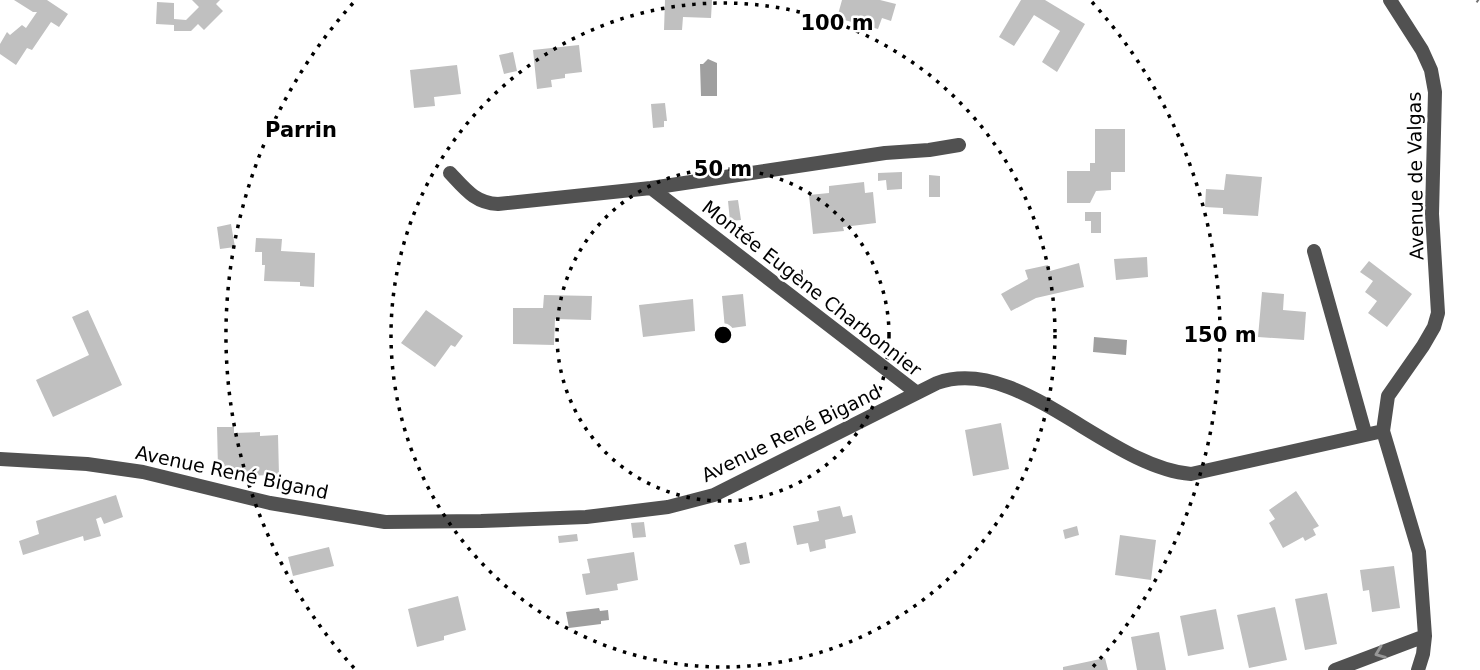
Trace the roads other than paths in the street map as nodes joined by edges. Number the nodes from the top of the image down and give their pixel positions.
1 (1390, 0) edge
2 (959, 145) dead end
3 (450, 173) dead end
4 (651, 188) junction
5 (1314, 251) dead end
6 (917, 393) junction
7 (1382, 430) junction
8 (1365, 433) junction
9 (0, 459) edge
10 (1425, 636) junction
11 (1335, 670) edge
12 (1418, 670) edge

1 - 7 street, Avenue de Valgas
2 - 4 street, Montée Eugène Charbonnier
3 - 4 street, Montée Eugène Charbonnier
4 - 6 street, Montée Eugène Charbonnier
5 - 8 street
6 - 8 street, Avenue René Bigand
6 - 9 street, Avenue René Bigand
7 - 8 street, Avenue René Bigand
7 - 10 street
10 -> 11 street
10 - 12 street

